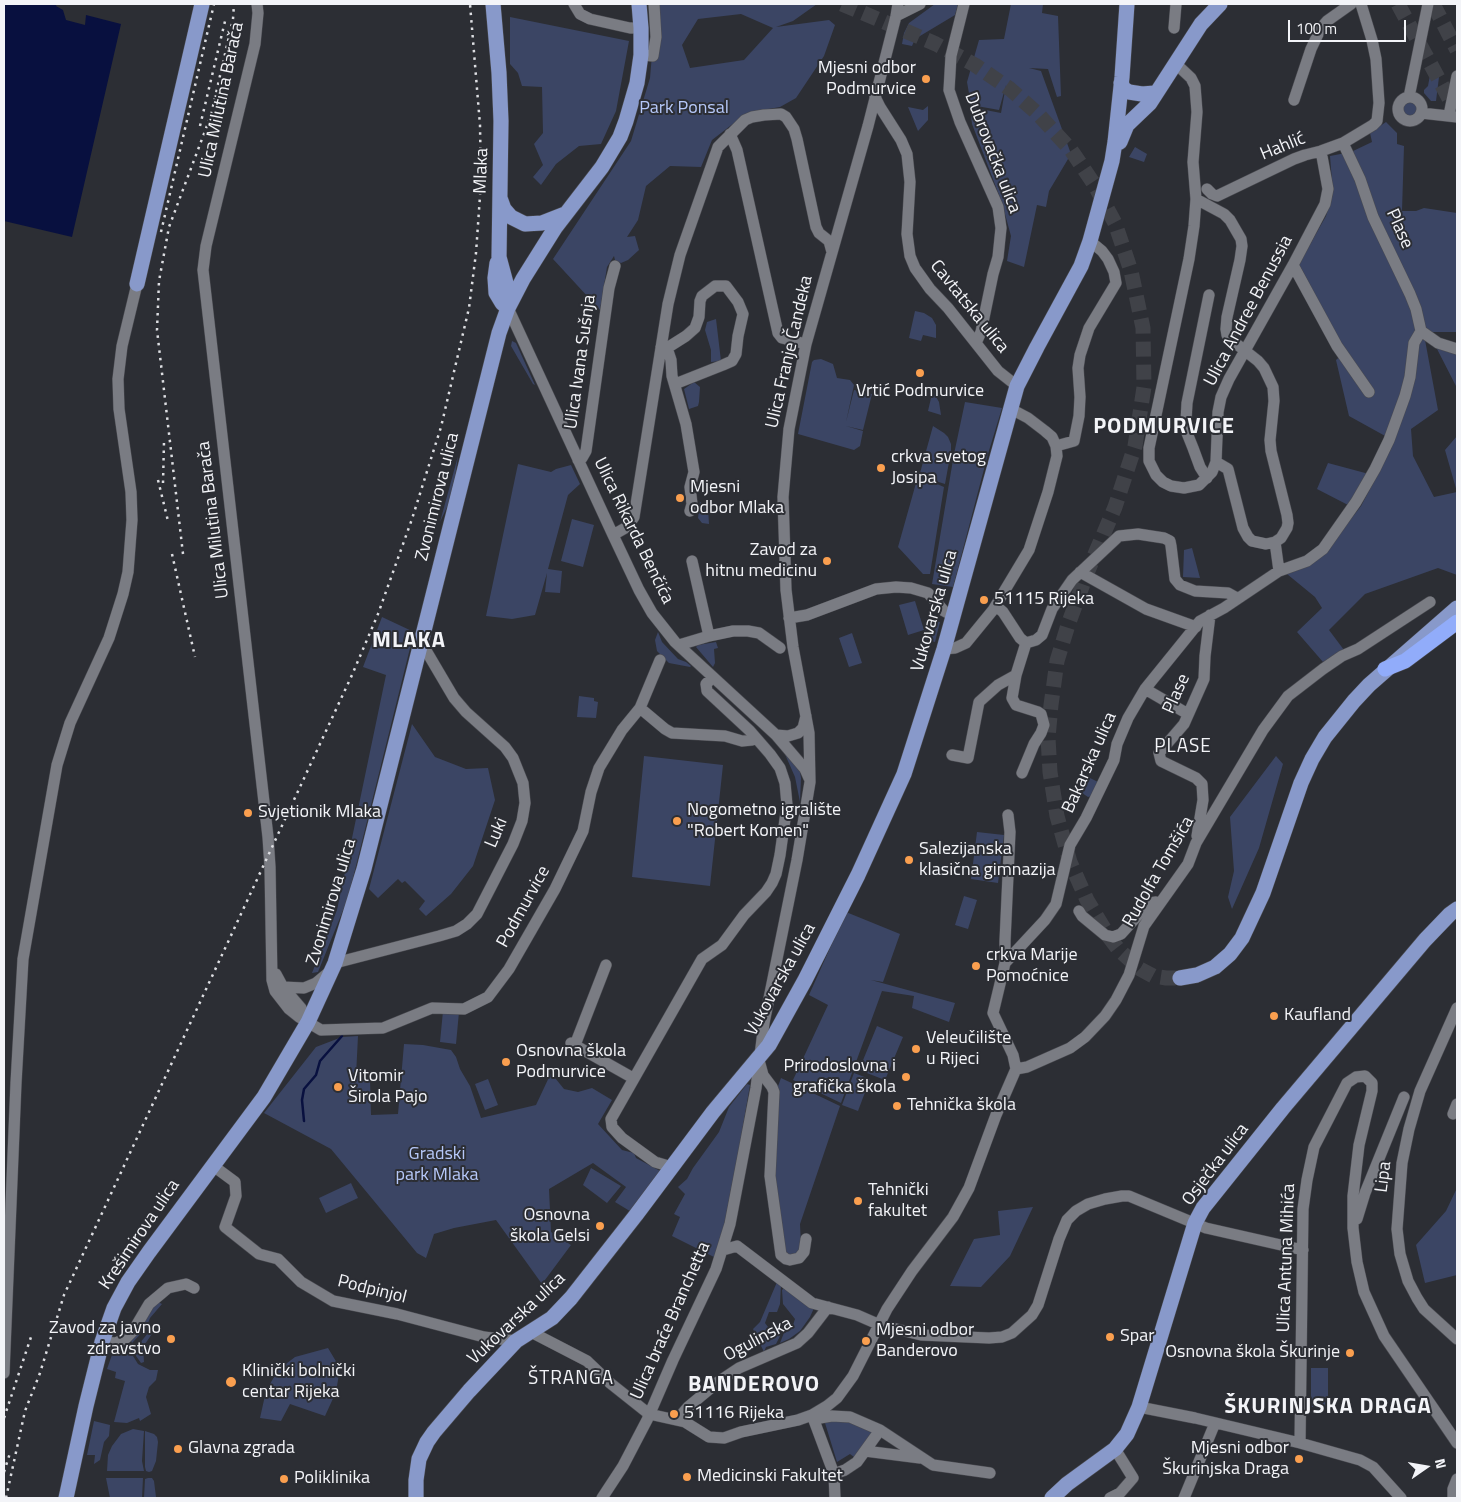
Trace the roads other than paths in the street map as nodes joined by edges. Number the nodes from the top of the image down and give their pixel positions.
1 (202, 4) edge
2 (257, 4) edge
3 (493, 4) edge
4 (574, 4) edge
5 (638, 4) edge
6 (654, 4) edge
7 (898, 4) edge
8 (920, 4) edge
9 (964, 4) edge
10 (1127, 4) edge
11 (1176, 4) edge
12 (1220, 4) edge
13 (1351, 4) edge
14 (1360, 4) edge
15 (1428, 4) edge
16 (896, 16) junction
17 (641, 28) junction
18 (1174, 28) dead end
19 (640, 55) junction
20 (1175, 63) junction
21 (1457, 76) edge
22 (1121, 83) junction
23 (1155, 93) junction
24 (875, 97) junction
25 (1409, 97) junction
26 (1294, 100) dead end
27 (1119, 102) junction
28 (1142, 111) junction
29 (1421, 112) junction
30 (1453, 116) edge
31 (892, 125) junction
32 (868, 126) junction
33 (730, 134) junction
34 (1343, 142) junction
35 (1321, 151) junction
36 (1112, 161) junction
37 (1207, 189) dead end
38 (500, 198) junction
39 (1196, 199) junction
40 (566, 213) junction
41 (841, 223) junction
42 (816, 228) junction
43 (1090, 241) junction
44 (832, 252) junction
45 (1293, 265) junction
46 (615, 266) dead end
47 (136, 284) joint
48 (1209, 295) dead end
49 (508, 308) junction
50 (1421, 331) junction
51 (976, 343) junction
52 (806, 344) junction
53 (664, 347) junction
54 (1457, 348) edge
55 (1245, 351) junction
56 (674, 384) junction
57 (1017, 386) junction
58 (1369, 392) dead end
59 (1011, 409) junction
60 (1056, 446) junction
61 (578, 460) junction
62 (1216, 462) junction
63 (1203, 481) junction
64 (690, 512) dead end
65 (613, 535) junction
66 (1275, 542) junction
67 (692, 561) dead end
68 (1279, 571) junction
69 (1080, 572) junction
70 (1237, 598) junction
71 (1457, 600) edge
72 (1430, 602) dead end
73 (996, 606) junction
74 (1457, 608) edge
75 (1210, 615) junction
76 (953, 616) junction
77 (789, 618) junction
78 (1450, 620) edge
79 (1196, 626) junction
80 (710, 636) junction
81 (421, 642) junction
82 (1026, 643) junction
83 (679, 646) junction
84 (780, 648) dead end
85 (944, 649) junction
86 (660, 660) dead end
87 (1385, 670) joint
88 (1016, 675) junction
89 (713, 677) junction
90 (1144, 689) junction
91 (640, 708) junction
92 (1188, 714) junction
93 (806, 715) junction
94 (776, 735) junction
95 (756, 737) junction
96 (810, 742) junction
97 (788, 750) junction
98 (952, 755) dead end
99 (1022, 773) dead end
100 (810, 782) junction
101 (1008, 815) dead end
102 (1196, 844) junction
103 (1160, 903) junction
104 (1457, 909) edge
105 (1079, 911) dead end
106 (273, 963) junction
107 (1005, 963) junction
108 (334, 965) junction
109 (606, 965) dead end
110 (1180, 978) tunnel mouth
111 (283, 987) junction
112 (1457, 1008) edge
113 (308, 1022) junction
114 (758, 1058) junction
115 (1016, 1069) junction
116 (633, 1078) junction
117 (774, 1092) junction
118 (754, 1097) junction
119 (1404, 1097) dead end
120 (212, 1165) junction
121 (671, 1169) junction
122 (730, 1224) junction
123 (1195, 1224) junction
124 (1353, 1228) junction
125 (806, 1239) dead end
126 (737, 1246) junction
127 (723, 1250) junction
128 (1303, 1250) junction
129 (194, 1288) dead end
130 (828, 1307) junction
131 (880, 1325) junction
132 (531, 1332) junction
133 (1457, 1339) edge
134 (516, 1341) junction
135 (102, 1342) junction
136 (4, 1373) edge
137 (1139, 1407) junction
138 (649, 1414) junction
139 (813, 1417) junction
140 (1195, 1418) junction
141 (678, 1420) junction
142 (1216, 1423) junction
143 (880, 1430) junction
144 (1300, 1443) junction
145 (1457, 1444) edge
146 (1205, 1446) junction
147 (1114, 1450) junction
148 (865, 1451) junction
149 (924, 1459) junction
150 (990, 1473) dead end
151 (834, 1474) junction
152 (1457, 1479) edge
153 (66, 1498) edge
154 (416, 1498) edge
155 (602, 1498) edge
156 (835, 1498) edge
157 (1052, 1498) edge
158 (1110, 1498) edge
159 (1184, 1498) edge
160 (1401, 1498) edge
161 (1453, 1498) edge

1 - 47 main road
2 - 106 street, Ulica Milutina Barača
3 - 38 main road, Mlaka
4 - 17 street
5 - 17 main road, Zvonimirova ulica
6 - 19 street
7 - 16 street, Ulica Franje Čandeka
8 - 16 street
9 - 51 street, Dubrovačka ulica
10 - 22 main road, Vukovarska ulica
11 - 18 street
12 - 20 main road, Vukovarska ulica
13 - 26 street
14 - 34 street, Hahlić
15 - 25 street
16 - 24 street, Ulica Franje Čandeka
17 - 19 main road, Zvonimirova ulica
19 - 40 main road, Zvonimirova ulica
20 - 23 main road, Vukovarska ulica
20 - 39 street
21 - 30 street
22 - 23 main road
22 - 27 main road, Vukovarska ulica
23 - 27 main road
23 - 28 main road, Vukovarska ulica
24 - 31 street, Cavtatska ulica
24 - 32 street, Ulica Franje Čandeka
25 - 29 street
25 - 29 street
27 - 28 main road
27 - 36 main road, Vukovarska ulica
28 - 36 main road, Vukovarska ulica
29 - 30 street
31 - 32 street
31 - 51 street, Cavtatska ulica
32 - 41 street, Ulica Franje Čandeka
33 - 42 street
33 - 52 street
33 - 53 street
34 - 35 street, Hahlić
34 - 50 street, Plase
35 - 37 street, Hahlić
35 - 45 street, Ulica Andree Benussia
36 - 43 main road, Vukovarska ulica
38 - 40 main road
38 - 49 main road, Mlaka
39 - 55 street
39 - 63 street
40 - 49 main road, Zvonimirova ulica
41 - 42 street
41 - 44 street, Ulica Franje Čandeka
42 - 44 street
43 - 57 main road, Vukovarska ulica
43 - 60 street
44 - 52 street, Ulica Franje Čandeka
45 - 55 street, Ulica Andree Benussia
45 - 58 street
46 - 61 street, Ulica Ivana Sušnja
47 - 136 street
48 - 63 street
49 - 61 street, Ulica Rikarda Benčića
49 - 81 main road, Zvonimirova ulica
50 - 54 street
50 - 68 street, Bakarska ulica
51 - 57 street, Cavtatska ulica
52 - 77 street, Ulica Franje Čandeka
53 - 56 street
53 - 56 street
53 - 65 street
55 - 62 street, Ulica Andree Benussia
55 - 66 street
56 - 64 street
57 - 59 main road, Vukovarska ulica
59 - 60 street
59 - 76 main road, Vukovarska ulica
60 - 73 street
61 - 65 street, Ulica Rikarda Benčića
62 - 63 street, Ulica Andree Benussia
62 - 66 street
65 - 83 street, Ulica Rikarda Benčića
66 - 68 street
67 - 80 street, Ulica Rikarda Benčića
68 - 70 street, Bakarska ulica
69 - 70 street
69 - 79 street
69 - 82 street
70 - 75 street, Bakarska ulica
71 - 78 main road
72 - 102 street, Rudolfa Tomšića
73 - 82 street
73 - 85 street
74 - 78 main road
75 - 79 street, Bakarska ulica
75 - 92 street, Plase
76 - 77 street
76 - 85 main road, Vukovarska ulica
77 - 93 street, Ulica Franje Čandeka
78 - 87 highway
79 - 90 street, Bakarska ulica
80 - 83 street
80 - 84 street
81 - 108 main road, Zvonimirova ulica
81 - 108 street, Luki
82 - 88 street
83 - 89 street, Ulica Rikarda Benčića
85 - 114 main road, Vukovarska ulica
86 - 91 street, Podmurvice
87 - 110 main road
88 - 98 street
88 - 99 street
89 - 94 street, Ulica Rikarda Benčića
89 - 95 street
90 - 92 street
90 - 107 street, Bakarska ulica
91 - 95 street
91 - 113 street, Podmurvice
92 - 102 street, Plase
93 - 94 street
93 - 96 street, Ulica Franje Čandeka
94 - 97 street, Ulica Rikarda Benčića
95 - 116 street
96 - 97 street
96 - 100 street, Ulica Franje Čandeka
97 - 100 street, Ulica Rikarda Benčića
100 - 114 street, Ulica Franje Čandeka
101 - 107 street
102 - 103 street, Rudolfa Tomšića
103 - 105 street
103 - 115 street, Rudolfa Tomšića
104 - 123 main road, Osječka ulica
106 - 111 street
106 - 113 street, Ulica Milutina Barača
107 - 115 street
108 - 111 street
108 - 113 main road, Zvonimirova ulica
109 - 116 street
111 - 113 street
112 - 133 street, Lipa
113 - 120 main road, Krešimirova ulica
114 - 117 street, Vukovarska ulica
114 - 118 street, Ulica braće Branchetta
114 - 121 main road, Vukovarska ulica
115 - 131 street
116 - 121 street
117 - 118 street
117 - 125 street
118 - 122 street, Ulica braće Branchetta
119 - 124 street
120 - 134 street, Podpinjol
120 - 135 main road, Krešimirova ulica
121 - 132 main road, Vukovarska ulica
122 - 126 street
122 - 127 street, Ulica braće Branchetta
123 - 128 street
123 - 131 street
123 - 137 main road, Osječka ulica
124 - 128 street, Ulica Antuna Mihića
124 - 145 street, Ulica Antuna Mihića
126 - 127 street
126 - 130 street
127 - 138 street, Ulica braće Branchetta
128 - 144 street, Ulica Antuna Mihića
129 - 135 street
130 - 131 street
130 - 141 street, Ogulinska
131 - 139 street
132 - 134 main road, Vukovarska ulica
132 - 138 street
134 - 154 main road, Vukovarska ulica
135 - 153 main road, Krešimirova ulica
137 - 140 street
137 - 147 main road, Osječka ulica
138 - 141 street
138 - 155 street, Ulica braće Branchetta
139 - 141 street
139 - 143 street
139 - 151 street
140 - 142 street
140 - 146 street
142 - 144 street
142 - 146 street
143 - 148 street
143 - 149 street
144 - 160 street
146 - 159 street
147 - 157 main road, Osječka ulica
147 - 158 street
148 - 149 street
148 - 151 street
149 - 150 street
151 - 156 street
152 - 161 street

